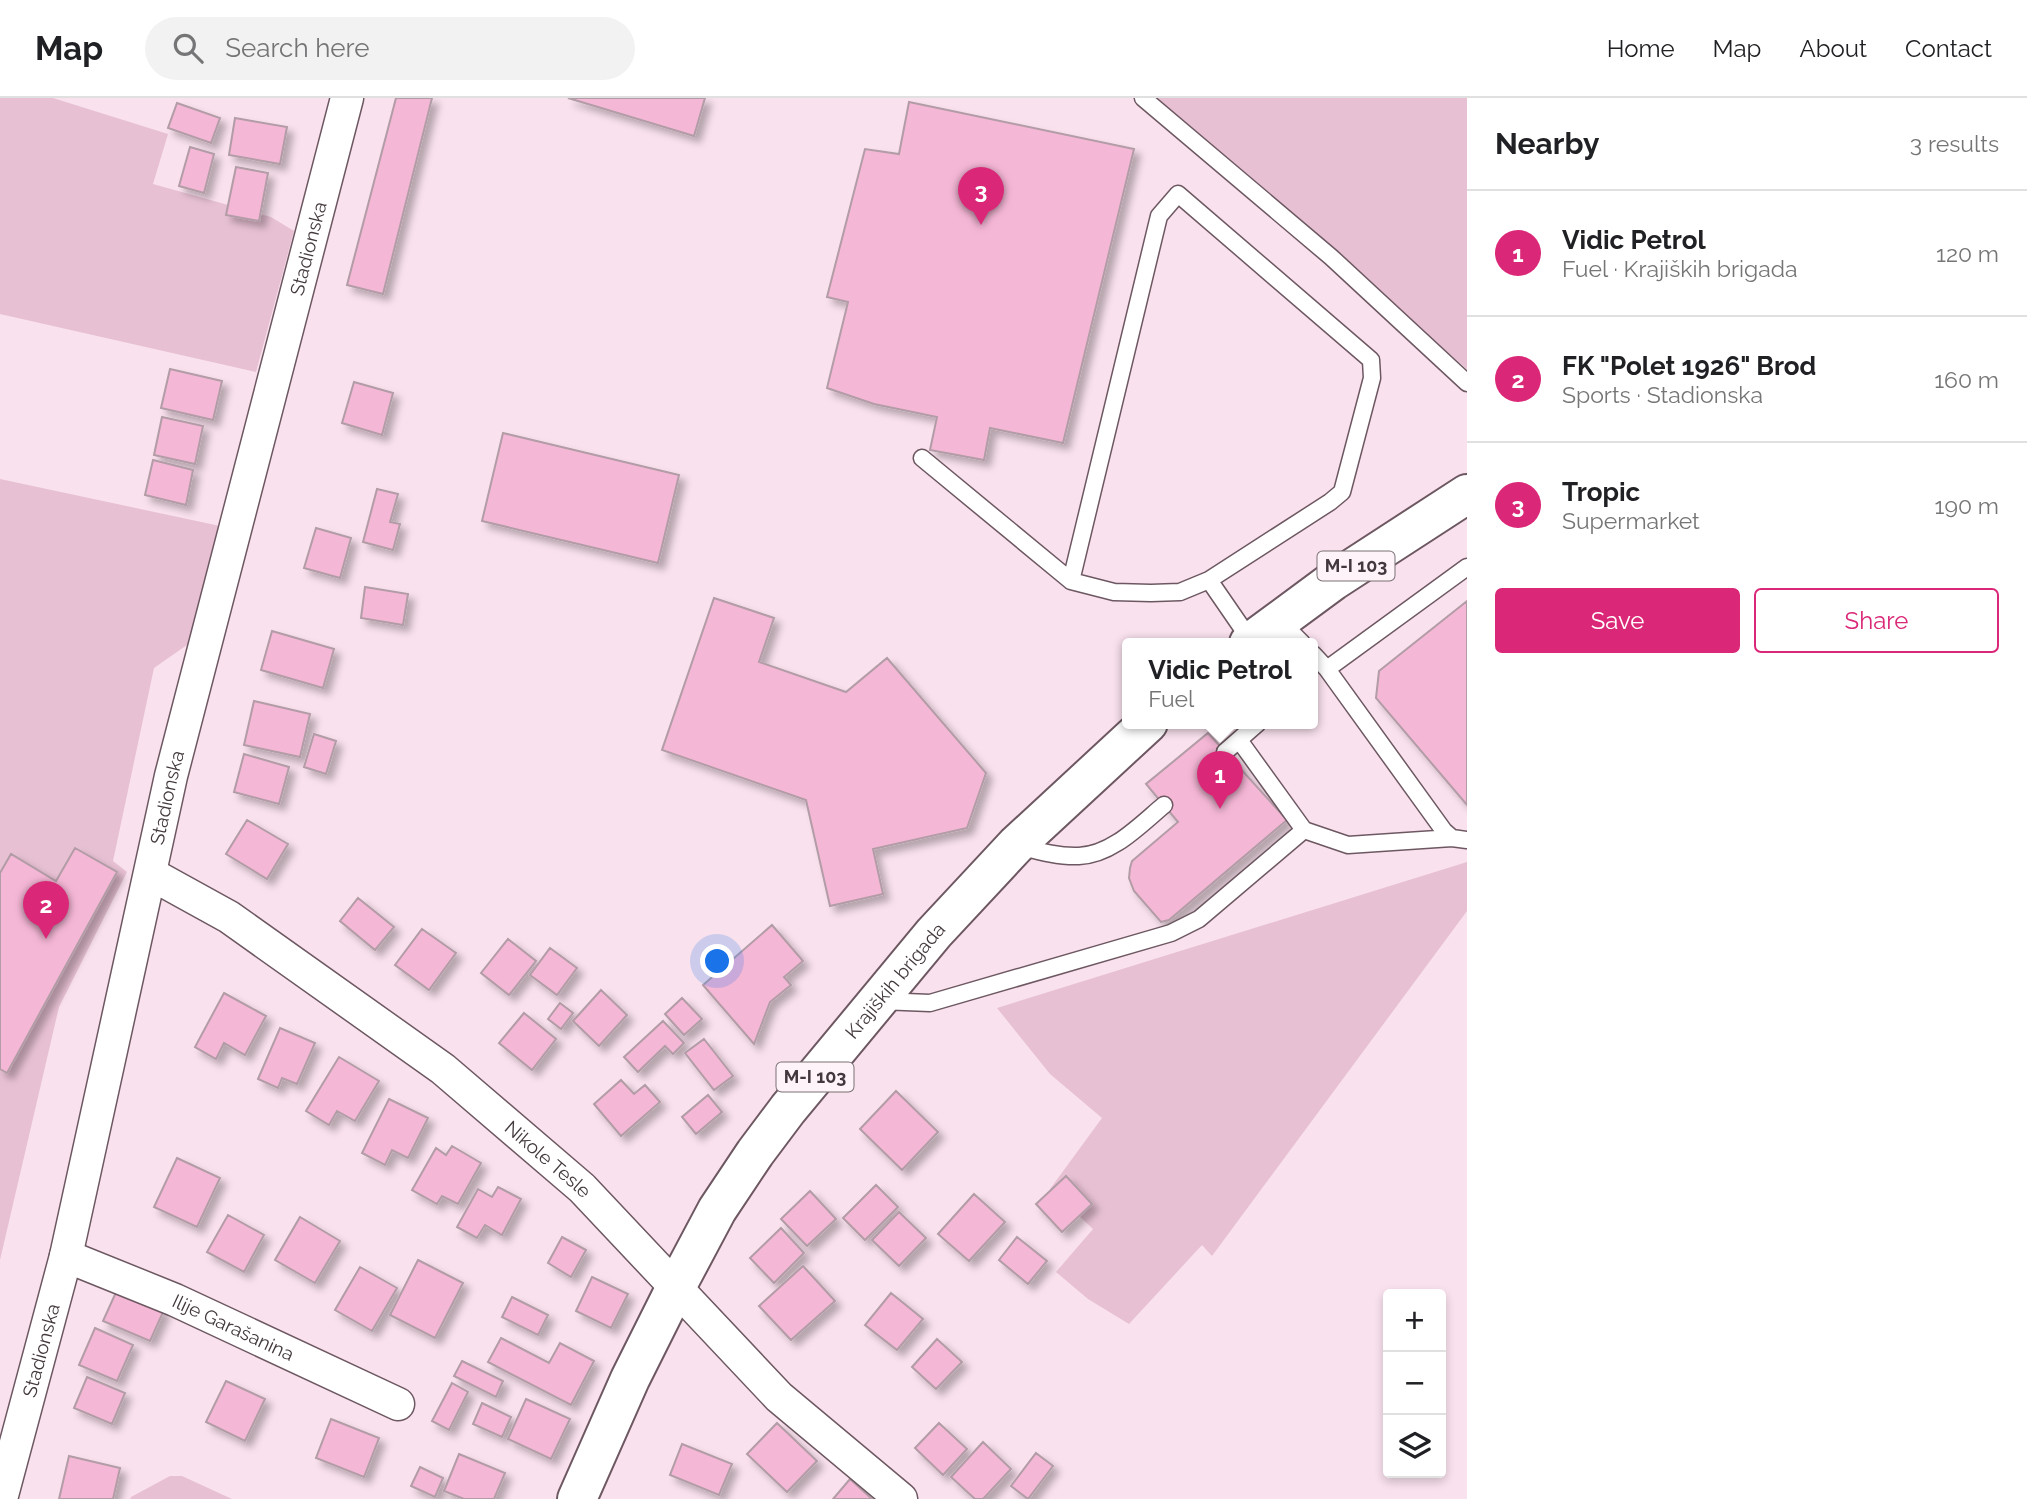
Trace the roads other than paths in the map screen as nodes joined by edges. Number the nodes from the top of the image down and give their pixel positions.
1 (345, 98) edge
2 (1143, 98) edge
3 (1467, 383) edge
4 (922, 458) dead end
5 (1467, 494) edge
6 (1467, 567) edge
7 (1209, 580) junction
8 (1071, 581) junction
9 (1272, 638) edge
10 (1318, 659) edge
11 (1327, 669) junction
12 (1142, 729) edge
13 (1251, 729) edge
14 (1239, 740) junction
15 (1225, 752) dead end
16 (1164, 805) dead end
17 (1304, 830) junction
18 (1460, 839) edge
19 (1016, 845) junction
20 (151, 874) junction
21 (876, 1001) junction
22 (66, 1256) junction
23 (675, 1289) junction
24 (398, 1404) dead end
25 (1, 1499) edge
26 (577, 1499) edge
27 (901, 1499) edge

1 - 20 street, Stadionska
2 - 3 lane
4 - 8 lane
5 - 9 main road, M-I 103
6 - 11 lane
7 - 8 lane
7 - 8 lane
7 - 9 lane
10 - 11 lane
11 - 18 lane
12 - 19 main road, Krajiških brigada / M-I 103
13 - 14 lane
14 - 15 lane
14 - 17 lane
16 - 19 lane
17 - 18 lane
17 - 21 lane
19 - 21 main road, Krajiških brigada / M-I 103
20 - 22 street, Stadionska
20 - 23 street, Nikole Tesle
21 - 23 main road, Krajiških brigada / M-I 103
22 - 24 street, Ilije Garašanina
22 - 25 street, Stadionska
23 - 26 main road, Krajiških brigada / M-I 103
23 - 27 street, Nikole Tesle

